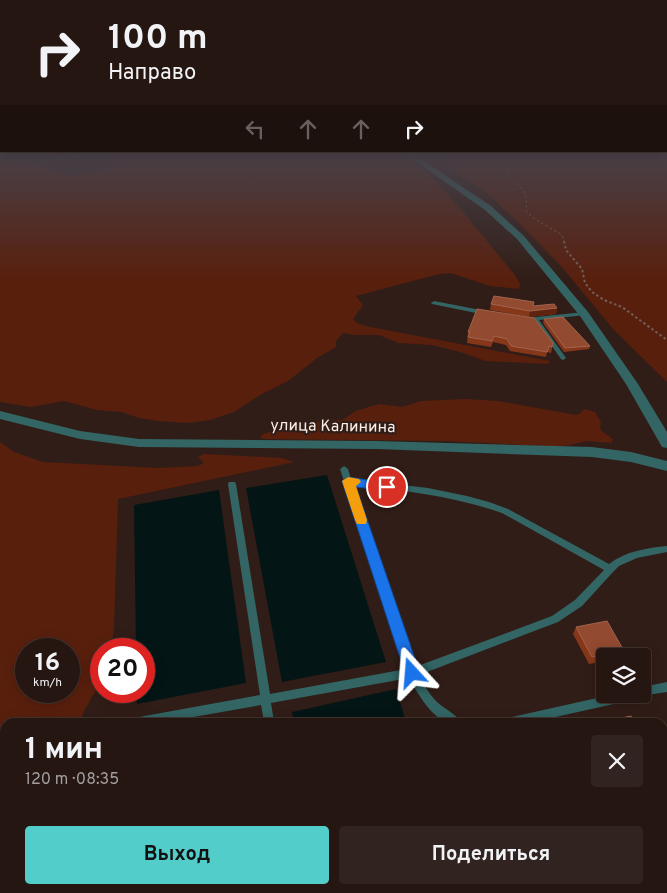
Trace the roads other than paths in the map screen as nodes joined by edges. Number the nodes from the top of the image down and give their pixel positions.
1 (472, 197) edge
2 (434, 303) dead end
3 (584, 314) junction
4 (497, 315) edge
5 (521, 319) edge
6 (536, 320) junction
7 (563, 358) dead end
8 (0, 415) edge
9 (667, 444) edge
10 (667, 466) edge
11 (344, 469) dead end
12 (348, 481) junction
13 (232, 484) dead end
14 (667, 549) edge
15 (610, 569) junction
16 (412, 673) junction
17 (667, 687) edge
18 (651, 690) edge
19 (266, 698) junction
20 (596, 703) edge
21 (161, 718) edge
22 (268, 718) edge
23 (448, 718) edge
24 (530, 718) edge

1 - 3 street
2 - 4 lane
3 - 6 lane
3 - 9 street
5 - 6 lane
6 - 7 lane
8 - 10 street, улица Калинина
11 - 12 lane
12 - 15 lane
12 - 16 lane
13 - 19 lane
14 - 15 lane
15 - 16 lane
16 - 19 lane
16 - 23 lane
17 - 18 lane
19 - 21 lane
19 - 22 lane
20 - 24 lane

